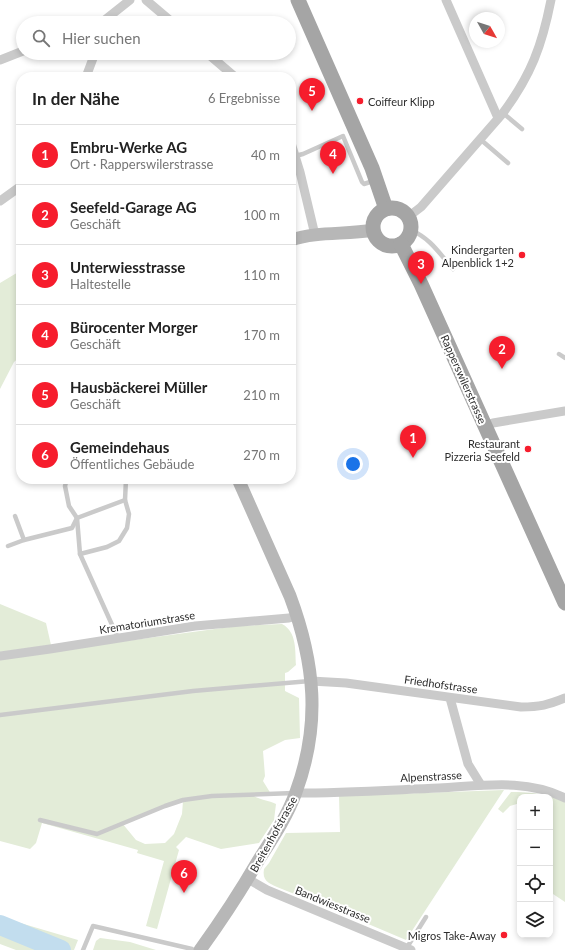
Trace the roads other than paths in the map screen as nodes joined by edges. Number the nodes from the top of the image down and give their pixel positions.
1 (130, 0) edge
2 (146, 0) edge
3 (298, 0) edge
4 (446, 0) edge
5 (551, 0) edge
6 (110, 16) edge
7 (165, 16) edge
8 (16, 54) edge
9 (0, 60) edge
10 (92, 60) edge
11 (215, 60) edge
12 (88, 72) edge
13 (229, 72) edge
14 (500, 116) junction
15 (522, 129) dead end
16 (349, 133) junction
17 (480, 139) junction
18 (296, 156) edge
19 (296, 160) edge
20 (508, 163) dead end
21 (16, 190) edge
22 (0, 201) edge
23 (386, 209) junction
24 (410, 224) junction
25 (373, 230) junction
26 (315, 235) junction
27 (296, 239) edge
28 (400, 244) junction
29 (453, 269) dead end
30 (559, 354) dead end
31 (565, 358) edge
32 (565, 411) edge
33 (485, 426) junction
34 (66, 484) edge
35 (126, 484) edge
36 (240, 484) edge
37 (125, 500) junction
38 (14, 516) dead end
39 (77, 518) junction
40 (24, 540) junction
41 (8, 546) dead end
42 (80, 554) junction
43 (565, 603) edge
44 (297, 616) junction
45 (118, 638) junction
46 (0, 656) edge
47 (312, 681) junction
48 (450, 698) junction
49 (565, 698) edge
50 (0, 716) edge
51 (480, 785) junction
52 (296, 793) junction
53 (565, 798) edge
54 (40, 820) dead end
55 (248, 879) junction
56 (426, 917) dead end
57 (407, 949) edge
58 (83, 950) edge
59 (196, 950) edge

1 - 6 street
2 - 7 street
3 - 16 main road
4 - 14 street
5 - 14 street
8 - 9 street
10 - 12 street
11 - 13 street
14 - 15 lane
14 - 17 street
16 - 18 lane
16 - 23 main road
17 - 20 lane
17 - 24 street
19 - 26 street
21 - 22 street
23 - 24 main road
23 - 25 main road
24 - 28 main road
24 - 29 lane
25 - 26 street
25 - 28 main road
26 - 27 street
28 - 33 main road, Rapperswilerstrasse
30 - 31 lane
32 - 33 street
33 - 43 main road, Rapperswilerstrasse
34 - 39 lane
35 - 37 lane
36 - 44 street, Breitenhofstrasse
37 - 39 lane
37 - 42 lane
38 - 40 lane
39 - 40 lane
39 - 42 lane
40 - 41 lane
42 - 45 lane
44 - 45 street, Krematoriumstrasse
44 - 47 street, Breitenhofstrasse
45 - 46 street, Krematoriumstrasse
47 - 48 street, Friedhofstrasse
47 - 50 lane
47 - 52 street, Breitenhofstrasse
48 - 49 street, Friedhofstrasse
48 - 51 street
51 - 52 street, Alpenstrasse
51 - 53 street, Alpenstrasse
52 - 54 lane
52 - 55 street, Breitenhofstrasse
55 - 57 street, Bandwiesstrasse
55 - 59 street, Breitenhofstrasse
56 - 57 lane
58 - 59 lane

